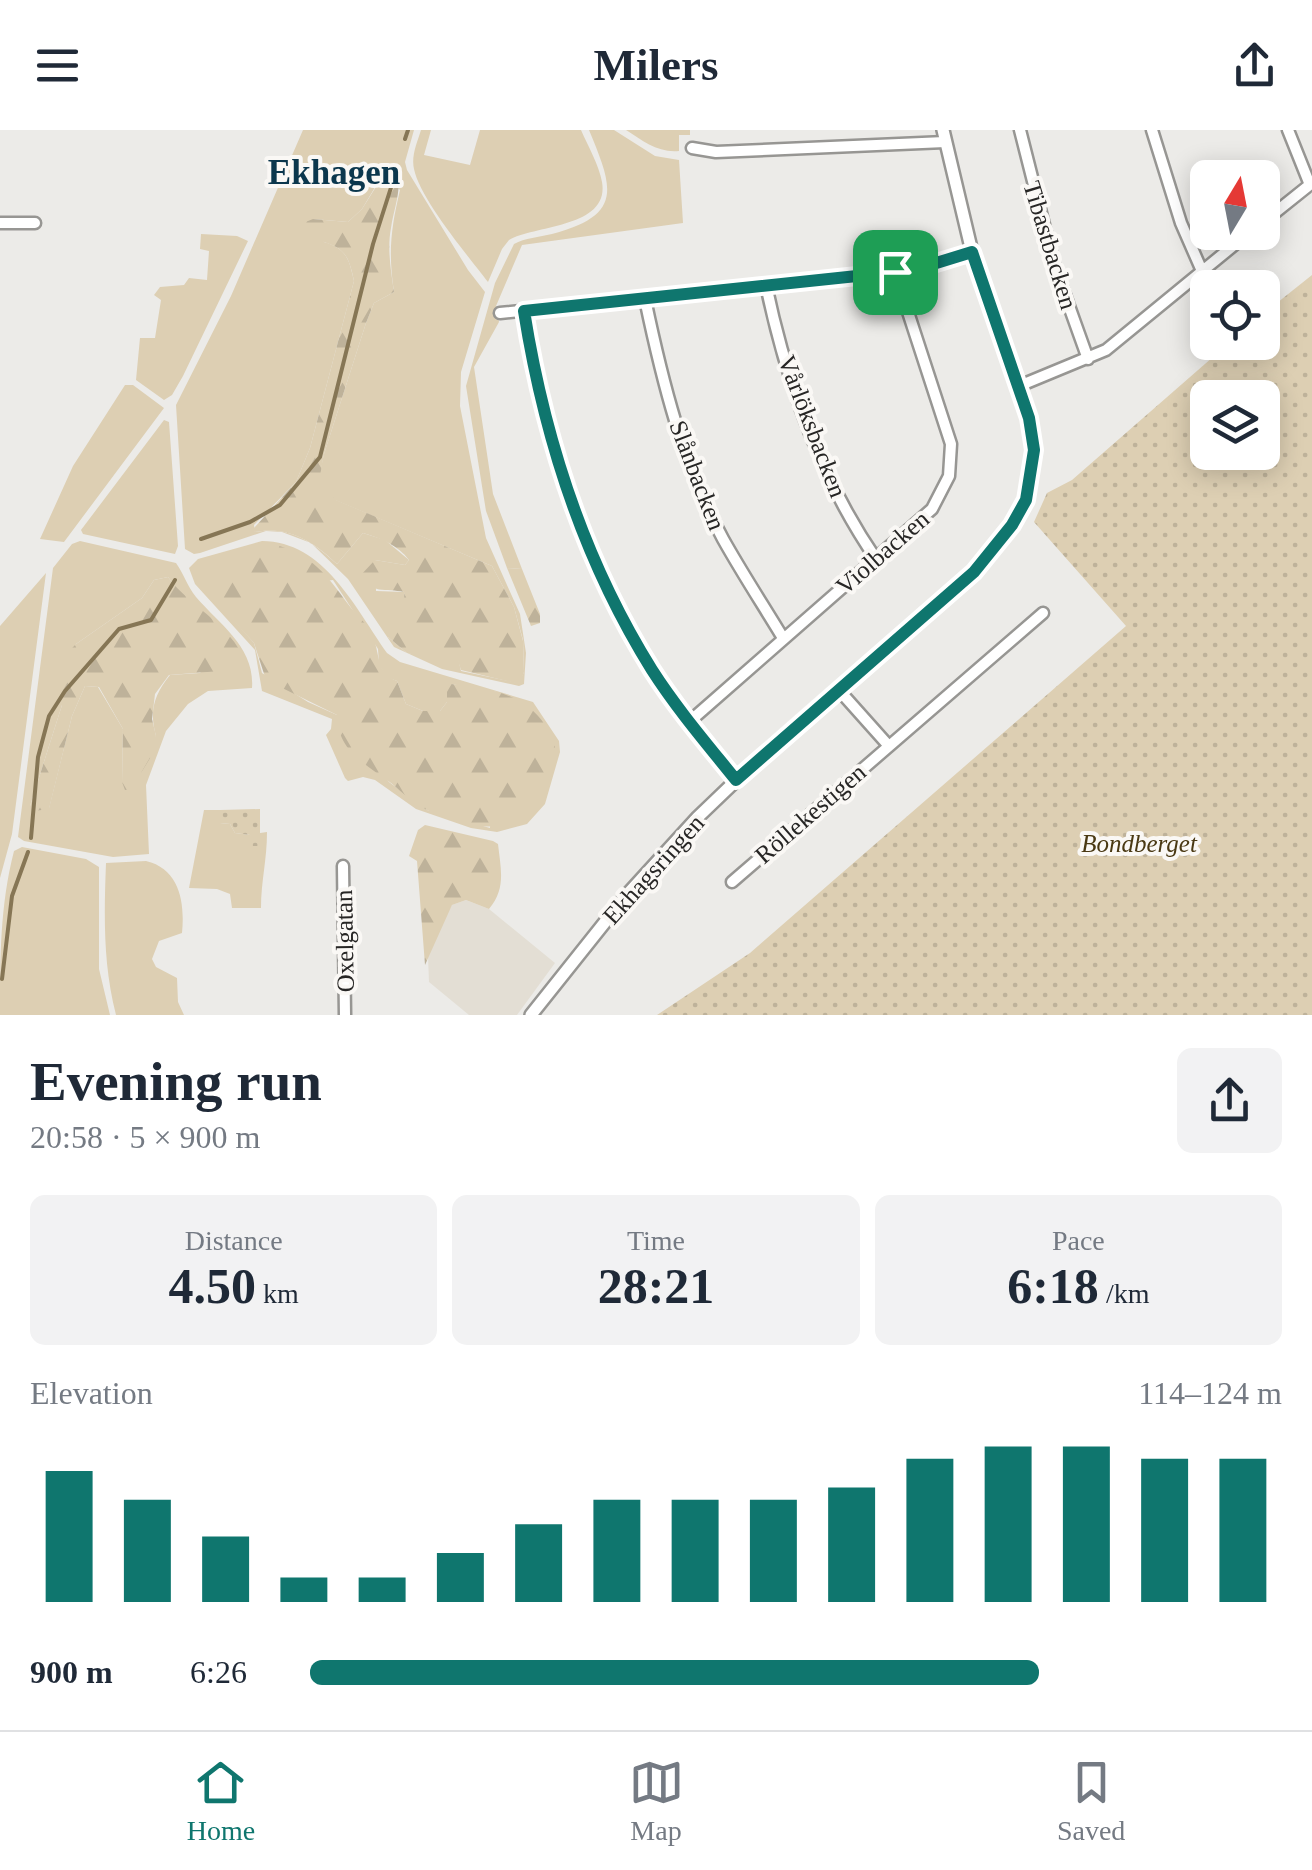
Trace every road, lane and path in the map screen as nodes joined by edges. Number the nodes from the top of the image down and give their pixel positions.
1 (1020, 130) edge
2 (1152, 130) edge
3 (1288, 130) edge
4 (944, 136) edge
5 (692, 148) dead end
6 (1311, 184) edge
7 (1280, 208) edge
8 (0, 223) edge
9 (35, 223) dead end
10 (1228, 250) edge
11 (972, 252) junction
12 (1202, 270) edge
13 (1203, 270) edge
14 (895, 272) junction
15 (1190, 281) edge
16 (766, 286) junction
17 (644, 298) junction
18 (524, 311) junction
19 (500, 313) dead end
20 (1088, 359) junction
21 (1018, 386) junction
22 (876, 559) junction
23 (1043, 613) dead end
24 (783, 638) junction
25 (838, 689) junction
26 (689, 722) junction
27 (888, 745) junction
28 (736, 780) junction
29 (343, 866) dead end
30 (732, 882) dead end
31 (345, 1015) edge
32 (531, 1015) edge

1 - 20 street, Tibastbacken
2 - 12 street
3 - 6 street
4 - 5 street
4 - 11 street, Ekhagsringen
6 - 7 street
8 - 9 street
10 - 13 street
11 - 14 street
11 - 21 street, Ekhagsringen
14 - 16 street
14 - 22 street, Violbacken
15 - 20 street
16 - 17 street
16 - 22 street, Vårlöksbacken
17 - 18 street
17 - 24 street, Slånbacken
18 - 19 street
18 - 26 street
20 - 21 street
21 - 25 street, Ekhagsringen
22 - 24 street, Violbacken
23 - 27 street, Röllekestigen
24 - 26 street, Violbacken
25 - 27 street, Röllekestigen
25 - 28 street, Ekhagsringen
26 - 28 street
27 - 30 street, Röllekestigen
28 - 32 street, Ekhagsringen
29 - 31 street, Oxelgatan

